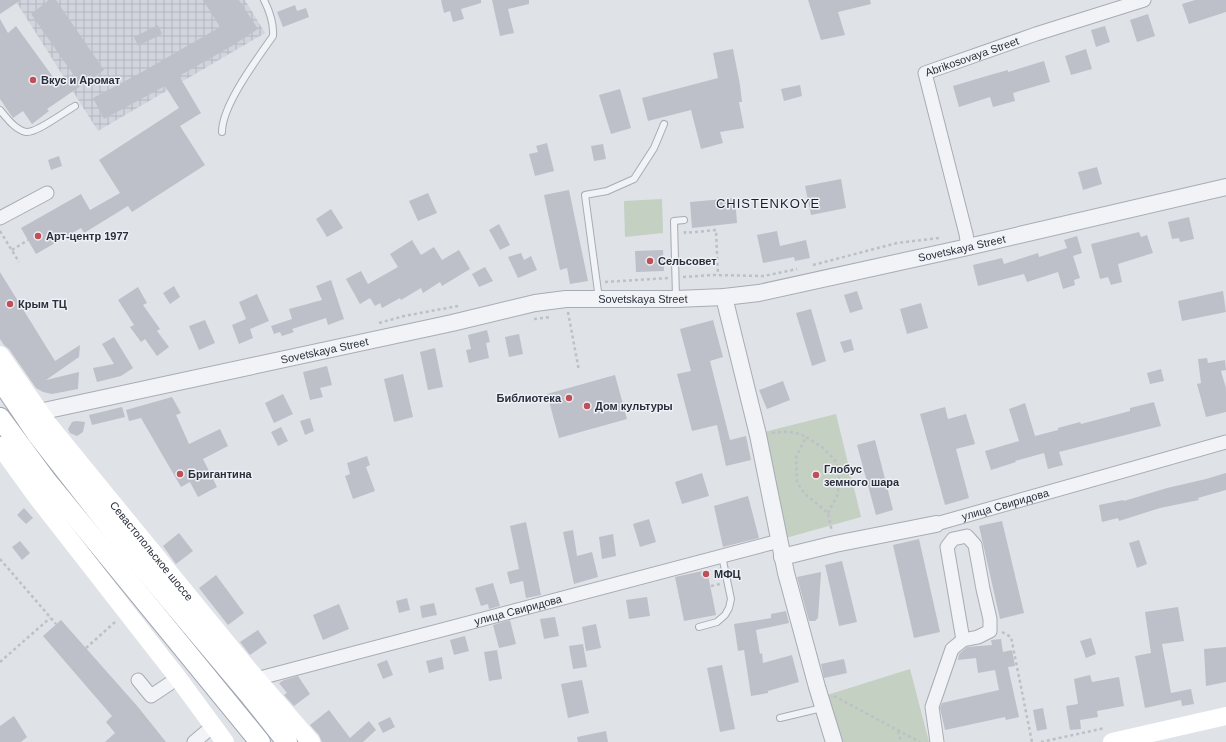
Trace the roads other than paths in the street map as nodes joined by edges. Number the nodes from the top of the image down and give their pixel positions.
1 (264, 0) edge
2 (1144, 0) edge
3 (75, 106) dead end
4 (0, 110) edge
5 (664, 124) dead end
6 (222, 132) dead end
7 (1226, 187) edge
8 (47, 193) dead end
9 (0, 218) edge
10 (684, 220) road end
11 (967, 240) junction
12 (599, 299) junction
13 (676, 299) junction
14 (730, 302) junction
15 (0, 356) edge
16 (0, 379) edge
17 (28, 398) junction
18 (59, 408) junction
19 (0, 418) edge
20 (43, 418) junction
21 (1226, 442) edge
22 (0, 446) edge
23 (936, 524) joint
24 (780, 545) junction
25 (722, 556) junction
26 (699, 627) dead end
27 (963, 640) junction
28 (178, 678) junction
29 (256, 679) junction
30 (138, 680) dead end
31 (824, 708) junction
32 (1226, 716) edge
33 (780, 718) dead end
34 (213, 726) junction
35 (194, 742) edge
36 (225, 742) edge
37 (260, 742) edge
38 (287, 742) edge
39 (310, 742) edge
40 (834, 742) edge
41 (937, 742) edge
42 (1112, 742) edge

1 - 6 lane
2 - 11 street, Abrikosovaya Street
3 - 4 lane
5 - 12 lane
7 - 11 street, Sovetskaya Street
8 - 9 street
10 - 13 lane
11 - 14 street, Sovetskaya Street
12 - 13 street, Sovetskaya Street
12 - 18 street, Sovetskaya Street
13 - 14 street, Sovetskaya Street
14 - 24 street
15 - 17 main road, Севастопольское шоссе
16 - 38 main road
17 - 18 street
17 - 20 main road, Севастопольское шоссе
18 - 20 street, Sovetskaya Street
19 - 37 main road
20 - 29 main road, Севастопольское шоссе
21 - 23 street, улица Свиридова
22 - 28 main road
23 - 24 street, улица Свиридова
24 - 25 street, улица Свиридова
24 - 31 street
25 - 26 lane
25 - 29 street, улица Свиридова
27 - 27 street
27 - 41 street
28 - 30 street
28 - 34 main road
29 - 39 main road, Севастопольское шоссе
31 - 33 lane
31 - 40 street
32 - 42 main road
34 - 35 street
34 - 36 main road

